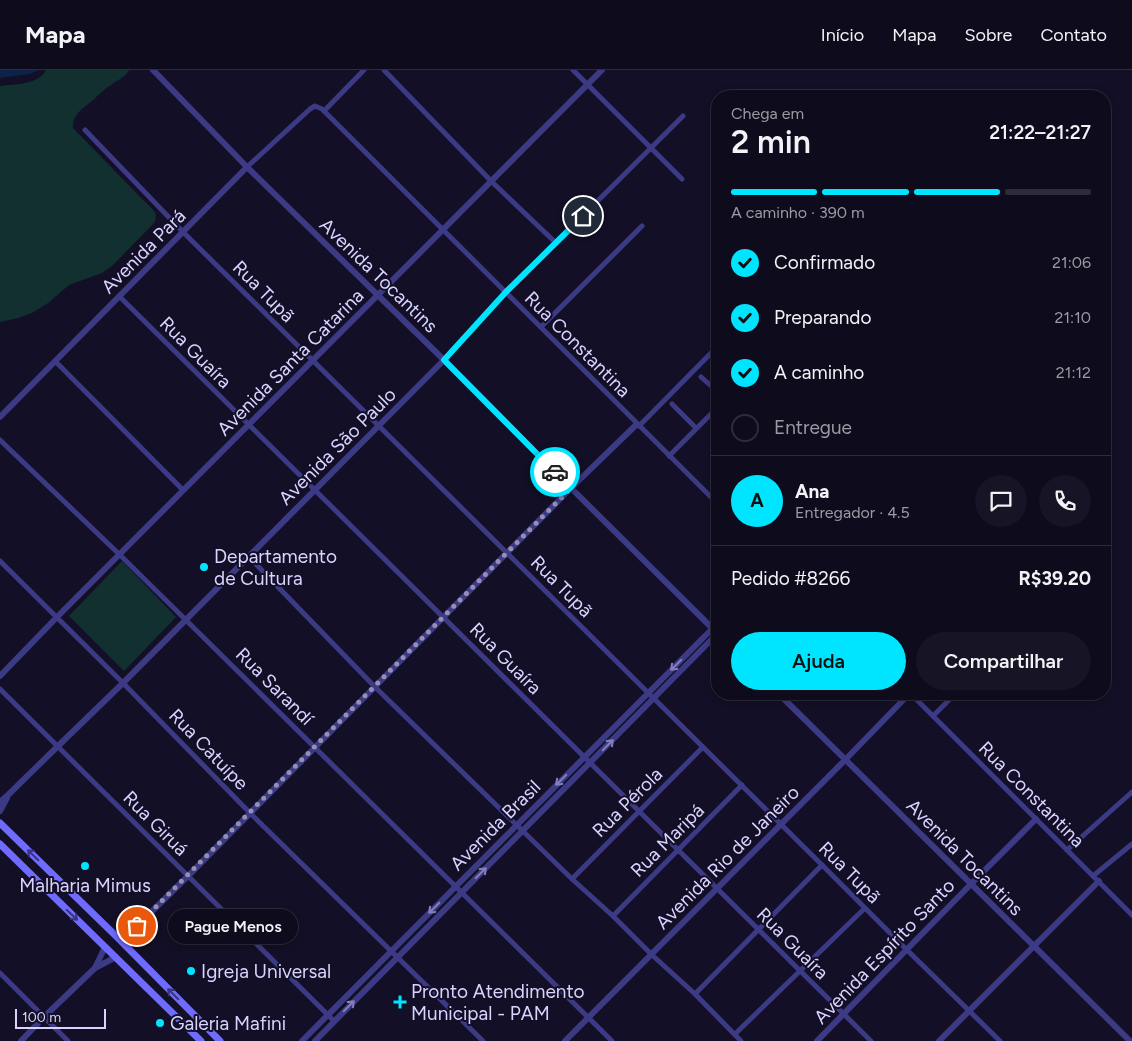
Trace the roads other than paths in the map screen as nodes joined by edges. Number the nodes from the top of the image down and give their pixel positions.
1 (153, 70) edge
2 (364, 70) edge
3 (384, 70) edge
4 (573, 70) edge
5 (602, 70) edge
6 (588, 84) junction
7 (324, 111) junction
8 (683, 116) dead end
9 (85, 130) dead end
10 (651, 148) junction
11 (247, 167) junction
12 (682, 179) dead end
13 (491, 181) junction
14 (642, 226) dead end
15 (443, 230) junction
16 (184, 232) junction
17 (556, 243) junction
18 (505, 293) junction
19 (378, 295) junction
20 (119, 296) junction
21 (541, 327) junction
22 (711, 353) edge
23 (55, 360) junction
24 (444, 360) junction
25 (313, 361) junction
26 (701, 377) dead end
27 (711, 386) edge
28 (672, 404) dead end
29 (711, 414) edge
30 (0, 417) edge
31 (249, 425) junction
32 (638, 425) junction
33 (379, 426) junction
34 (696, 428) junction
35 (0, 440) edge
36 (669, 456) junction
37 (571, 488) junction
38 (183, 490) junction
39 (314, 490) junction
40 (711, 497) edge
41 (508, 553) junction
42 (120, 554) junction
43 (248, 556) junction
44 (0, 561) edge
45 (57, 617) junction
46 (443, 617) junction
47 (186, 620) junction
48 (711, 624) edge
49 (711, 630) edge
50 (711, 641) edge
51 (0, 676) edge
52 (123, 683) junction
53 (375, 686) junction
54 (0, 689) edge
55 (648, 693) junction
56 (654, 699) junction
57 (785, 700) edge
58 (904, 700) edge
59 (916, 700) edge
60 (949, 700) edge
61 (933, 716) junction
62 (57, 746) junction
63 (315, 747) junction
64 (703, 747) junction
65 (584, 757) junction
66 (846, 759) junction
67 (590, 762) junction
68 (742, 785) junction
69 (1132, 792) edge
70 (9, 794) junction
71 (0, 802) edge
72 (0, 811) edge
73 (639, 811) junction
74 (250, 813) junction
75 (1036, 819) junction
76 (0, 823) edge
77 (781, 824) junction
78 (517, 825) junction
79 (523, 830) junction
80 (0, 844) edge
81 (1132, 844) edge
82 (678, 850) junction
83 (1068, 850) junction
84 (822, 865) junction
85 (188, 876) junction
86 (1093, 876) junction
87 (572, 879) junction
88 (1099, 881) junction
89 (971, 884) junction
90 (456, 886) junction
91 (717, 888) junction
92 (462, 892) junction
93 (865, 908) junction
94 (1132, 914) edge
95 (613, 916) junction
96 (137, 926) junction
97 (758, 930) junction
98 (116, 936) junction
99 (1034, 946) junction
100 (105, 947) junction
101 (128, 948) junction
102 (907, 950) junction
103 (391, 951) junction
104 (651, 954) junction
105 (397, 957) junction
106 (116, 958) junction
107 (95, 968) junction
108 (800, 972) junction
109 (0, 974) edge
110 (695, 994) junction
111 (969, 1011) junction
112 (844, 1014) junction
113 (328, 1015) junction
114 (44, 1017) junction
115 (588, 1017) junction
116 (334, 1021) junction
117 (735, 1034) junction
118 (21, 1041) edge
119 (68, 1041) edge
120 (201, 1041) edge
121 (220, 1041) edge
122 (302, 1041) edge
123 (315, 1041) edge
124 (483, 1041) edge
125 (565, 1041) edge
126 (612, 1041) edge
127 (742, 1041) edge
128 (817, 1041) edge
129 (871, 1041) edge
130 (939, 1041) edge
131 (1000, 1041) edge
132 (1130, 1041) edge

1 - 11 street, Avenida Tocantins
2 - 7 street
3 - 13 street
4 - 6 street
5 - 6 street, Avenida Santa Catarina
6 - 10 street
6 - 13 street, Avenida Santa Catarina
7 - 11 street, Avenida Pará
7 - 15 street, Rua Constantina
8 - 10 street, Avenida São Paulo
9 - 16 street, Rua Tupã
10 - 12 street
10 - 17 street, Avenida São Paulo
11 - 16 street, Avenida Pará
11 - 19 street, Avenida Tocantins
13 - 15 street, Avenida Santa Catarina
13 - 17 street
14 - 21 street
15 - 18 street, Rua Constantina
15 - 19 street, Avenida Santa Catarina
16 - 20 street, Avenida Pará
16 - 25 street, Rua Tupã
17 - 18 street, Avenida São Paulo
18 - 21 street, Rua Constantina
18 - 24 street, Avenida São Paulo
19 - 24 street, Avenida Tocantins
19 - 25 street, Avenida Santa Catarina
20 - 23 street, Avenida Pará
20 - 31 street, Rua Guaíra
21 - 32 street, Rua Constantina
22 - 32 street
23 - 30 street, Avenida Pará
23 - 38 street
24 - 33 street, Avenida São Paulo
24 - 37 street, Avenida Tocantins
25 - 31 street, Avenida Santa Catarina
25 - 33 street, Rua Tupã
26 - 27 street
28 - 34 street
29 - 34 street
31 - 38 street, Avenida Santa Catarina
31 - 39 street, Rua Guaíra
32 - 36 street, Rua Constantina
32 - 37 street
33 - 39 street, Avenida São Paulo
33 - 41 street, Rua Tupã
34 - 36 street
35 - 42 street, Rua Sarandí
36 - 40 street, Rua Constantina
37 - 41 street
37 - 48 street, Avenida Tocantins
38 - 42 street, Avenida Santa Catarina
39 - 43 street, Avenida São Paulo
39 - 46 street, Rua Guaíra
41 - 46 street
41 - 55 street, Rua Tupã
42 - 45 street, Avenida Santa Catarina
42 - 47 street, Rua Sarandí
43 - 47 street, Avenida São Paulo
43 - 53 street
44 - 45 street, Rua Catuípe
45 - 51 street, Avenida Santa Catarina
45 - 52 street, Rua Catuípe
46 - 53 street
46 - 65 street, Rua Guaíra
47 - 52 street, Avenida São Paulo
47 - 63 street, Rua Sarandí
49 -> 55 street, Avenida Brasil
50 - 56 street, Avenida Brasil
52 - 62 street, Avenida São Paulo
52 - 74 street, Rua Catuípe
53 - 63 street
53 - 78 street
54 - 62 street, Rua Giruá
55 - 56 street, Rua Tupã
55 - 65 street, Avenida Brasil
56 - 64 street, Rua Tupã
67 -> 56 street, Avenida Brasil
57 - 66 street, Avenida Tocantins
58 - 66 street, Avenida Rio de Janeiro
59 - 61 street, Rua Constantina
60 - 61 street
61 - 75 street, Rua Constantina
62 - 70 street, Avenida São Paulo
62 - 85 street, Rua Giruá
63 - 74 street
63 - 90 street, Rua Sarandí
64 - 68 street, Rua Tupã
64 - 73 street, Rua Pérola
65 - 67 street, Rua Guaíra
65 -> 78 street, Avenida Brasil
66 - 77 street, Avenida Rio de Janeiro
66 - 89 street, Avenida Tocantins
67 - 73 street, Rua Guaíra
67 - 79 street, Avenida Brasil
68 - 77 street, Rua Tupã
68 - 82 street, Rua Maripá
69 - 83 street
70 - 71 street, Avenida São Paulo
70 - 72 street, Avenida São Paulo
73 - 82 street, Rua Guaíra
73 - 87 street, Rua Pérola
74 - 85 street
74 - 103 street, Rua Catuípe
75 - 83 street, Rua Constantina
75 - 89 street, Avenida Espírito Santo
98 -> 76 main road
77 - 84 street, Rua Tupã
77 - 91 street, Avenida Rio de Janeiro
78 - 79 street
78 - 90 street, Avenida Brasil
79 - 87 street
92 -> 79 street, Avenida Brasil
80 -> 100 main road
81 - 86 street
82 - 91 street, Rua Guaíra
82 - 95 street, Rua Maripá
83 - 86 street, Rua Constantina
84 - 93 street, Rua Tupã
84 - 97 street
85 - 96 street
85 - 113 street, Rua Giruá
86 - 88 street, Rua Constantina
87 - 95 street
88 - 94 street, Rua Constantina
88 - 99 street
89 - 99 street, Avenida Tocantins
89 - 102 street, Avenida Espírito Santo
90 - 92 street, Rua Sarandí
90 -> 103 street, Avenida Brasil
91 - 97 street, Rua Guaíra
91 - 104 street, Avenida Rio de Janeiro
92 - 105 street, Avenida Brasil
92 - 115 street, Rua Sarandí
93 - 102 street, Rua Tupã
93 - 108 street
95 - 104 street
96 - 98 street
96 - 101 street
97 - 108 street, Rua Guaíra
97 - 110 street
98 - 101 main road
99 - 111 street
99 - 132 street, Avenida Tocantins
100 - 106 main road
100 - 107 street
121 -> 101 main road
102 - 111 street, Rua Tupã
102 - 112 street, Avenida Espírito Santo
103 - 105 street, Rua Catuípe
103 - 113 street, Avenida Brasil
104 - 110 street
104 - 115 street, Avenida Rio de Janeiro
116 -> 105 street, Avenida Brasil
105 - 124 street, Rua Catuípe
106 - 107 street
106 - 120 main road
107 - 114 street
108 - 112 street, Rua Guaíra
108 - 117 street
109 - 114 street
110 - 117 street
111 - 130 street
111 - 131 street, Rua Tupã
112 - 128 street, Avenida Espírito Santo
112 - 129 street, Rua Guaíra
113 - 116 street, Rua Giruá
113 - 122 street, Avenida Brasil
114 - 118 street
114 - 119 street
115 - 125 street, Avenida Rio de Janeiro
115 - 126 street, Rua Sarandí
116 - 123 street, Avenida Brasil
117 - 127 street

